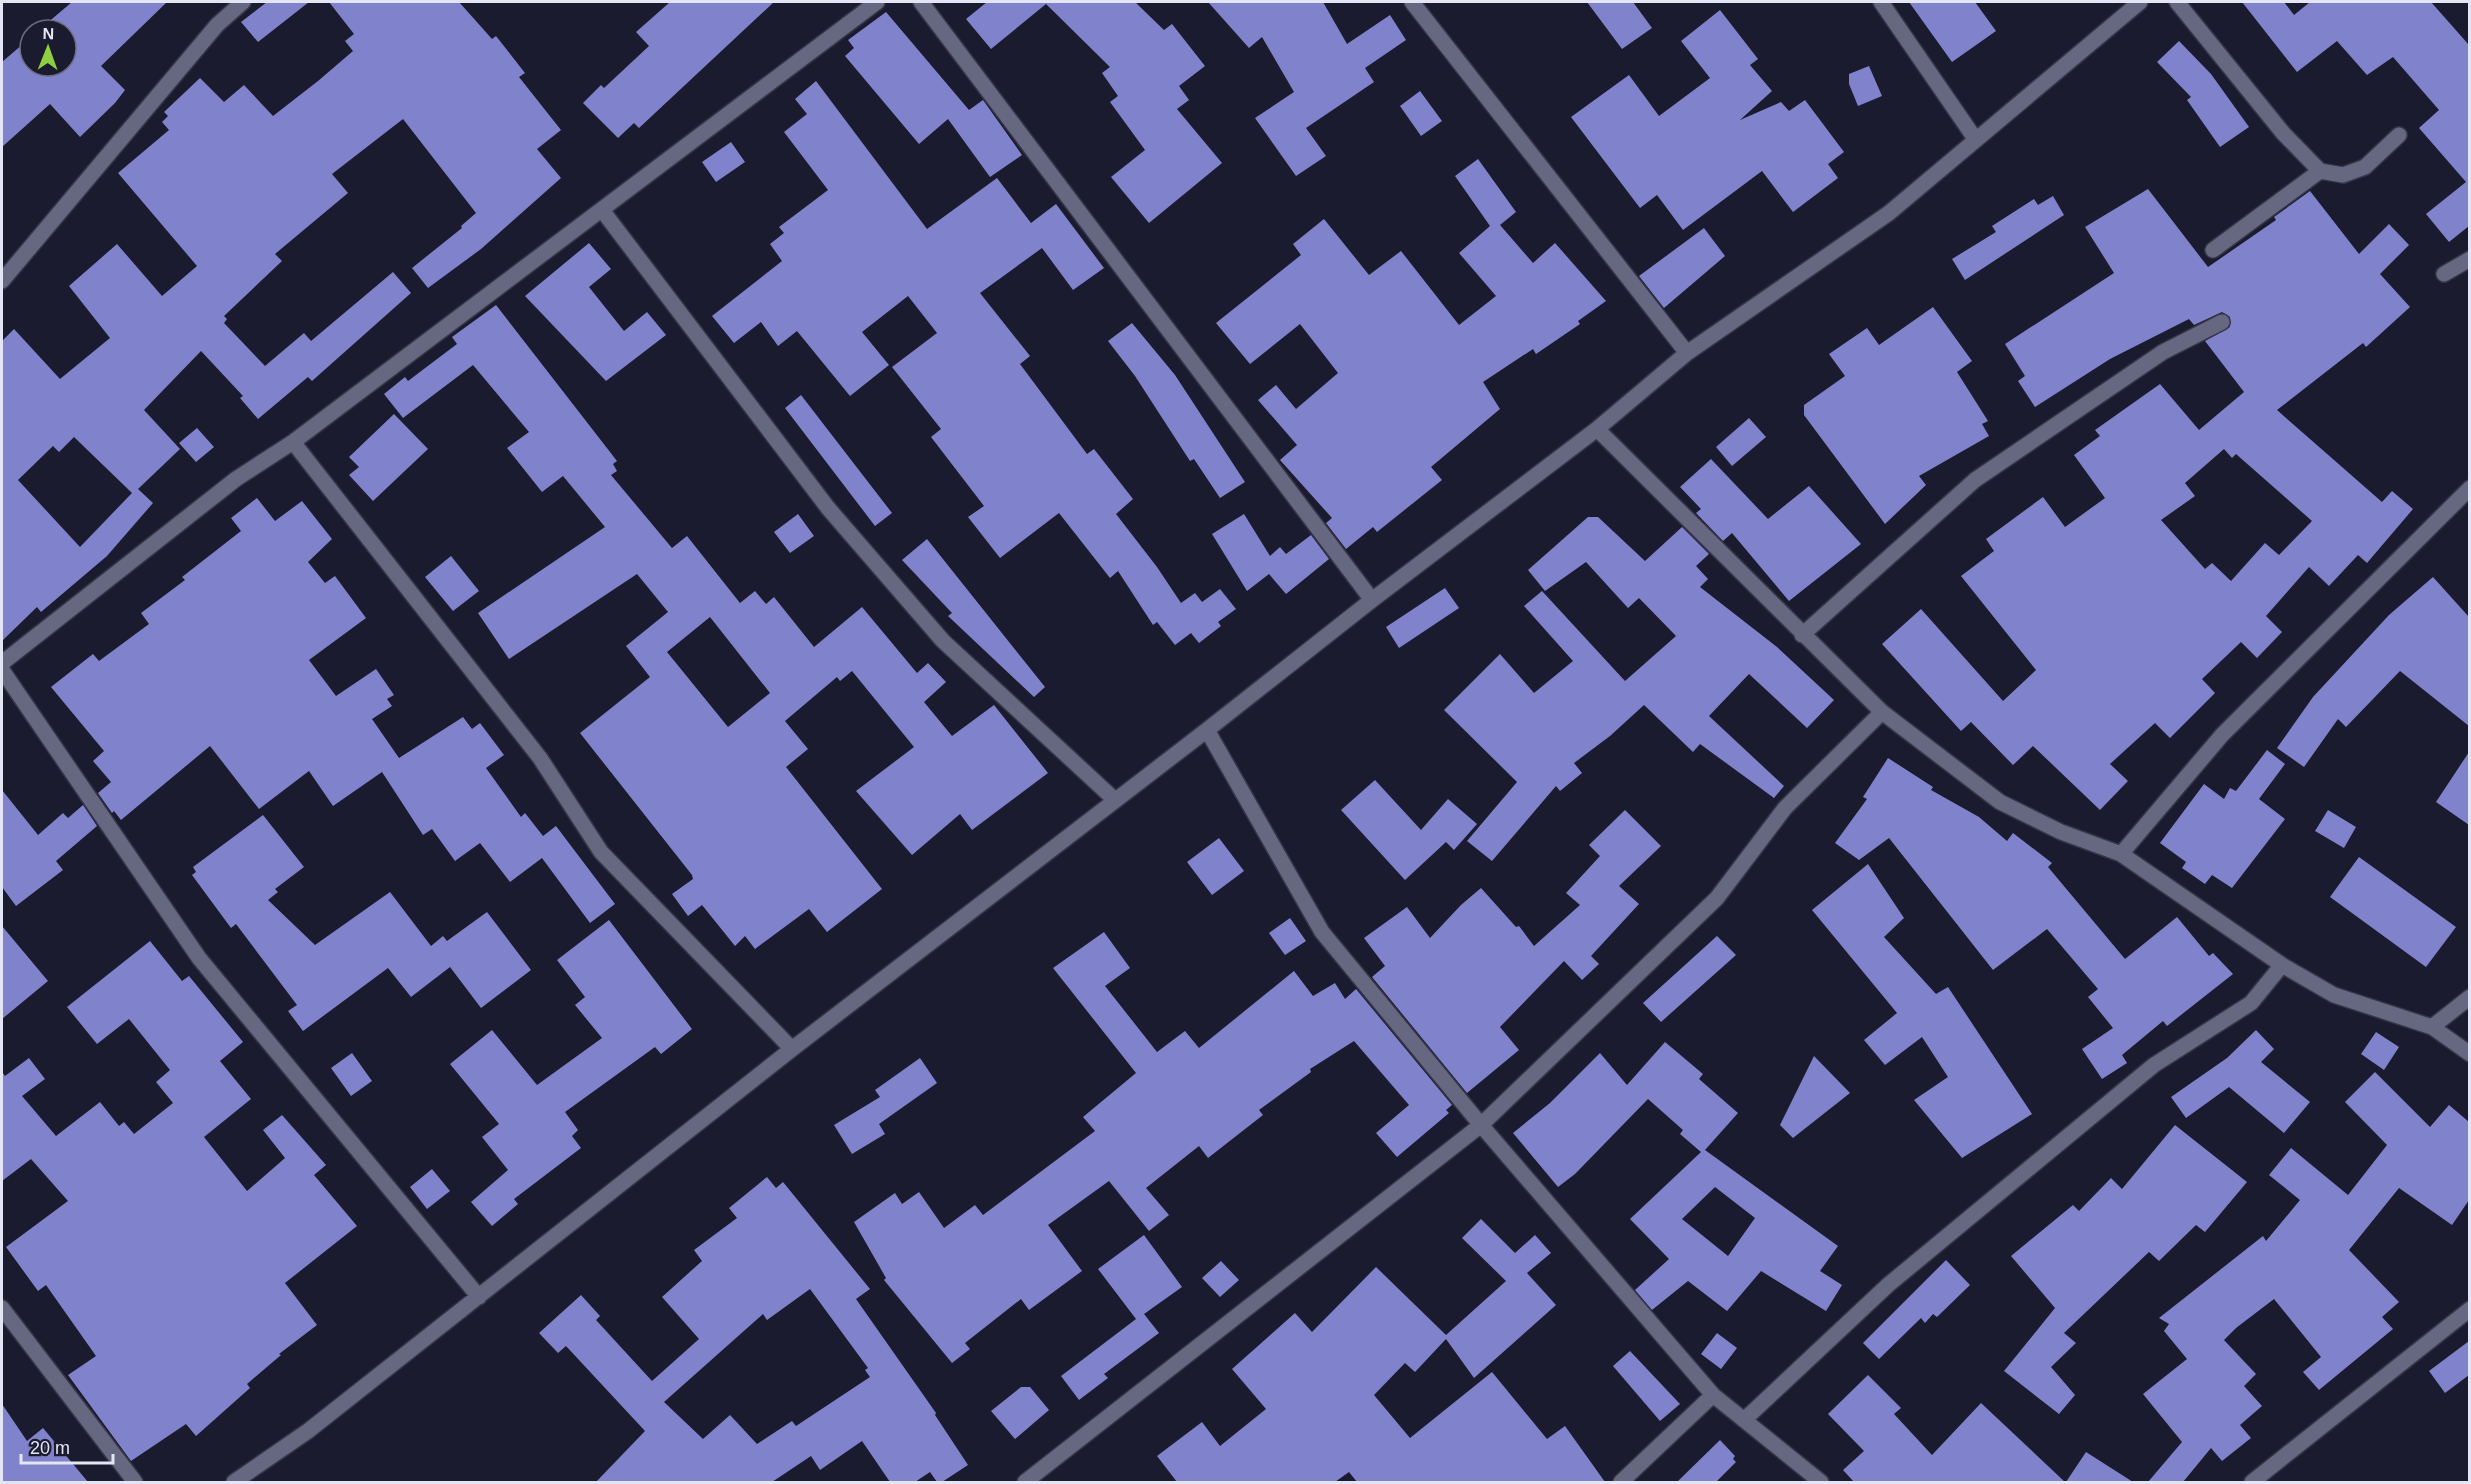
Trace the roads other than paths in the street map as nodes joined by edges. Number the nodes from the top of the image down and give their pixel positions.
1 (243, 2) edge
2 (878, 2) edge
3 (921, 2) edge
4 (1412, 2) edge
5 (1881, 2) edge
6 (2140, 2) edge
7 (2177, 2) edge
8 (2399, 135) dead end
9 (1976, 140) junction
10 (2320, 171) junction
11 (602, 210) junction
12 (2213, 250) dead end
13 (2469, 259) edge
14 (2444, 274) dead end
15 (2, 281) edge
16 (2222, 322) dead end
17 (1687, 354) junction
18 (1597, 429) junction
19 (293, 442) junction
20 (2469, 488) edge
21 (1372, 600) junction
22 (1802, 634) junction
23 (2, 663) edge
24 (2, 670) edge
25 (1882, 712) junction
26 (1207, 730) junction
27 (1115, 800) junction
28 (2121, 854) junction
29 (2282, 965) junction
30 (2469, 997) edge
31 (2432, 1027) junction
32 (792, 1049) junction
33 (2469, 1054) edge
34 (1481, 1125) junction
35 (479, 1297) junction
36 (2, 1308) edge
37 (2469, 1309) edge
38 (1713, 1395) junction
39 (1744, 1420) junction
40 (135, 1482) edge
41 (234, 1482) edge
42 (1025, 1482) edge
43 (1621, 1482) edge
44 (1821, 1482) edge
45 (2252, 1482) edge

1 - 15 street
2 - 11 street
3 - 21 street
4 - 17 street
5 - 9 street
6 - 9 street
7 - 10 street
8 - 10 street
9 - 17 street
10 - 12 street
11 - 19 street
11 - 27 street
13 - 14 street
16 - 22 street
17 - 18 street
18 - 21 street
18 - 22 street
19 - 23 street
19 - 32 street
20 - 28 street
21 - 26 street
22 - 25 street
24 - 35 street
25 - 28 street
25 - 34 street
26 - 27 street
26 - 34 street
27 - 32 street
28 - 29 street
29 - 31 street
29 - 39 street
30 - 31 street
31 - 33 street
32 - 35 street
34 - 38 street
34 - 42 street
35 - 41 street
36 - 40 street
37 - 45 street
38 - 39 street
38 - 43 street
39 - 44 street

